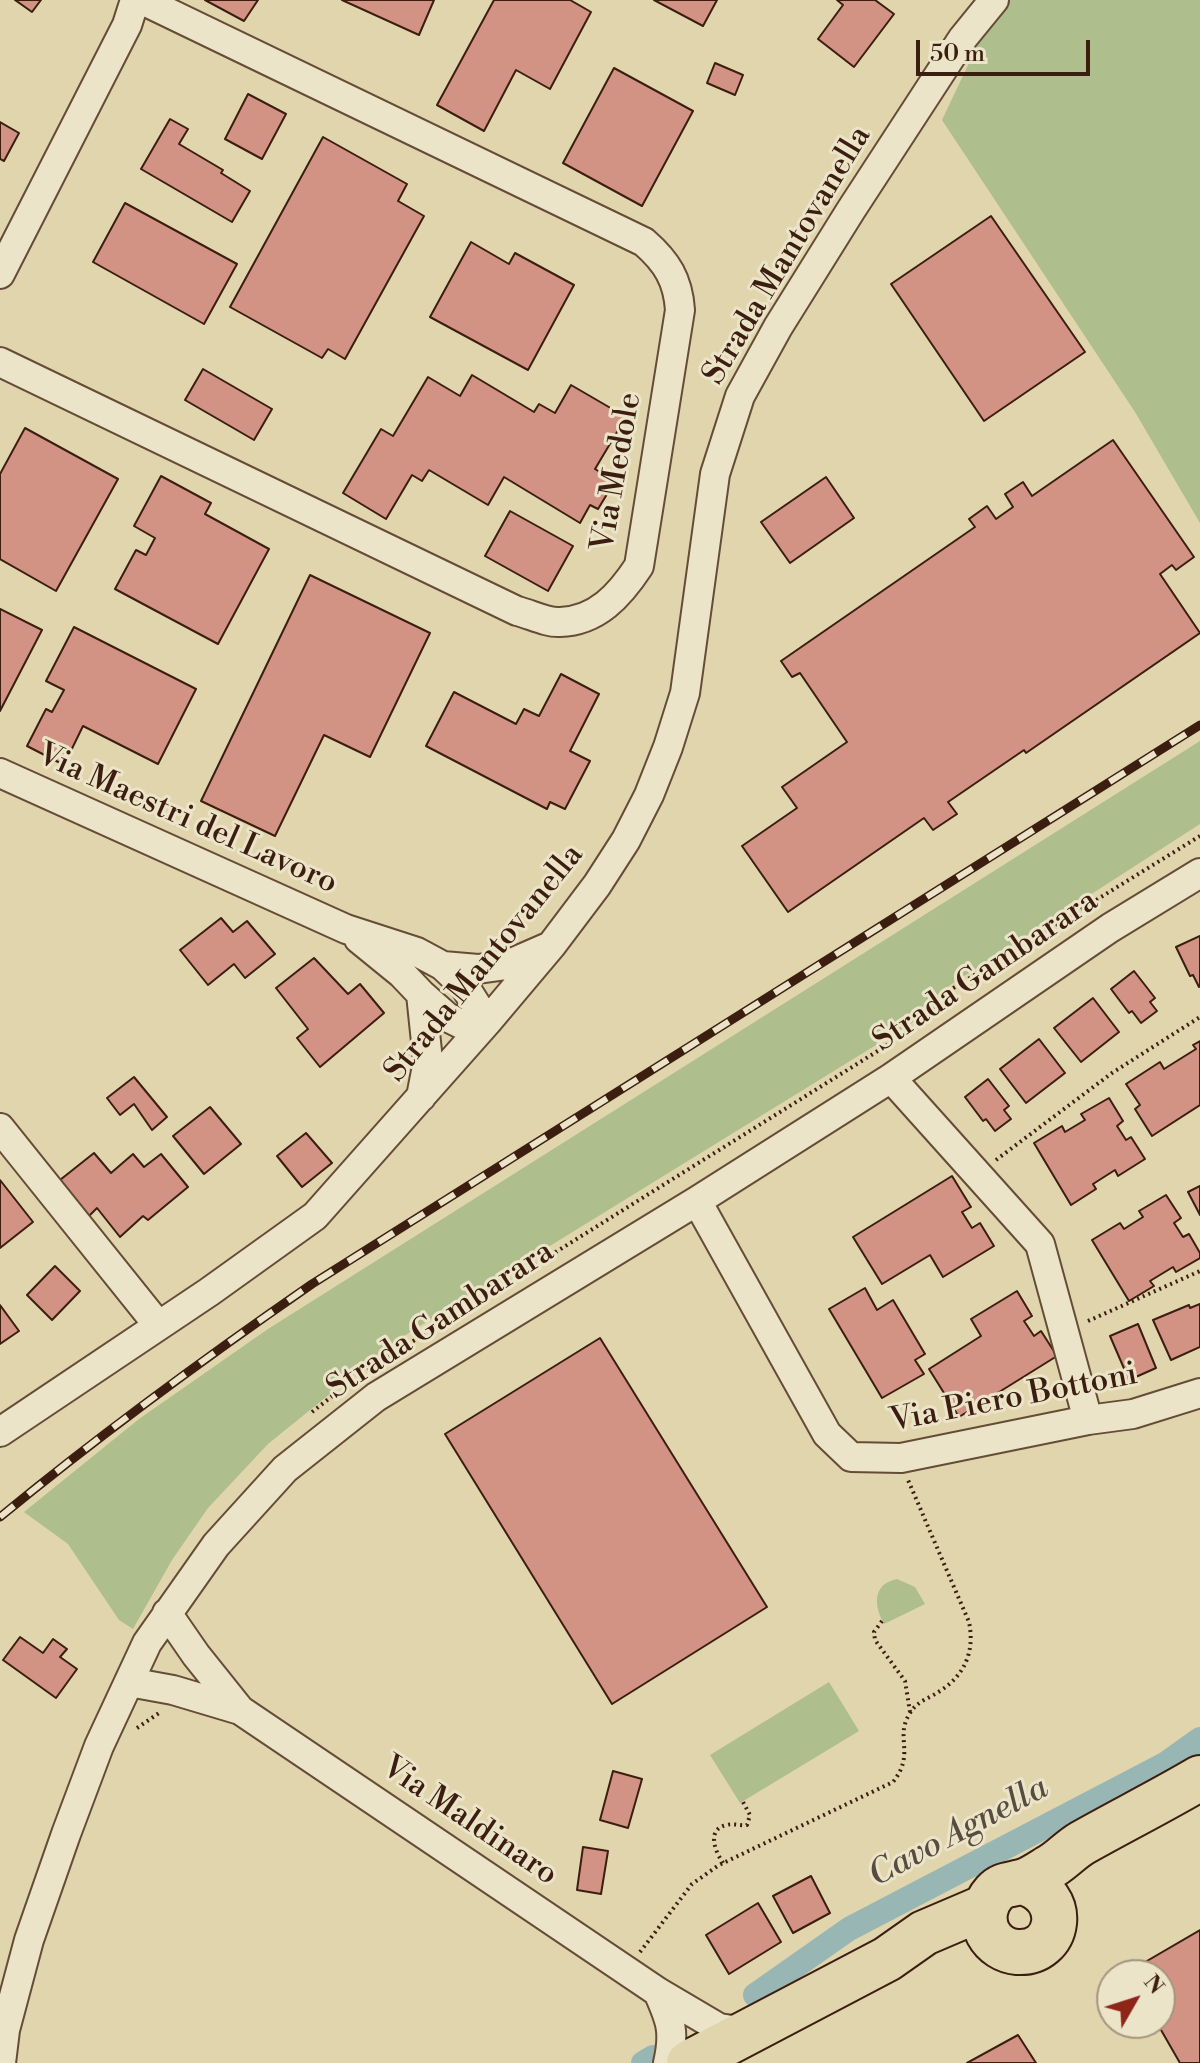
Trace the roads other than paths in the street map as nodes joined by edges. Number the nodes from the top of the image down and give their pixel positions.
1 (135, 0) edge
2 (142, 0) edge
3 (994, 0) edge
4 (0, 274) edge
5 (0, 362) edge
6 (0, 773) edge
7 (1200, 873) edge
8 (346, 929) junction
9 (551, 946) junction
10 (443, 966) junction
11 (421, 994) junction
12 (482, 1027) junction
13 (891, 1078) junction
14 (420, 1099) junction
15 (0, 1128) edge
16 (697, 1201) junction
17 (158, 1325) junction
18 (1200, 1393) edge
19 (1088, 1420) junction
20 (0, 1432) edge
21 (167, 1613) junction
22 (129, 1682) junction
23 (240, 1710) junction
24 (1200, 1778) edge
25 (1120, 1824) junction
26 (1022, 1882) junction
27 (1055, 1915) junction
28 (989, 1924) junction
29 (658, 1992) junction
30 (747, 2032) junction
31 (1, 2063) edge
32 (668, 2063) edge
33 (689, 2063) edge

1 - 4 street
2 - 5 street, Via Medole
3 - 9 street, Strada Mantovanella
6 - 8 street, Via Maestri del Lavoro
7 - 13 street, Strada Gambarara
8 - 10 street
8 - 11 street
9 - 10 street
9 - 12 street, Strada Mantovanella
10 - 12 street
11 - 12 street
11 - 14 street
12 - 14 street, Strada Mantovanella
13 - 16 street, Strada Gambarara
13 - 19 street
14 - 17 street, Strada Mantovanella
15 - 17 street
16 - 19 street, Via Piero Bottoni
16 - 21 street, Strada Gambarara
17 - 20 street, Strada Mantovanella
18 - 19 street, Via Piero Bottoni
21 - 22 street, Strada Gambarara
21 - 23 street, Via Maldinaro
22 - 23 street, Via Maldinaro
22 - 31 street, Strada Gambarara
23 - 29 street, Via Maldinaro
24 - 25 main road
25 - 26 main road
25 - 27 main road
26 - 27 main road
26 - 28 main road
27 - 28 main road
28 - 30 main road
29 - 30 street, Via Maldinaro
29 - 32 street
30 - 33 main road

